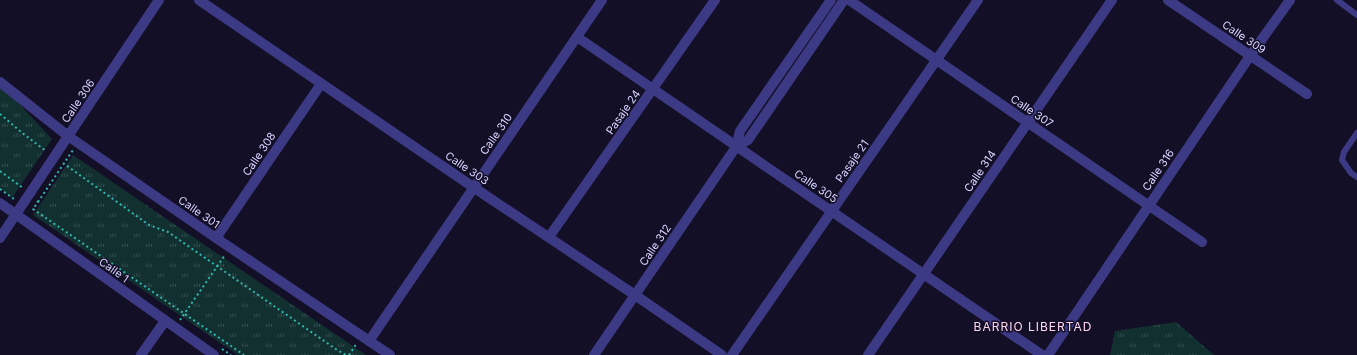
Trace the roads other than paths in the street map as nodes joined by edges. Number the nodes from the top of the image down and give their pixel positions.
1 (159, 0) edge
2 (199, 0) edge
3 (602, 0) edge
4 (715, 0) edge
5 (831, 0) edge
6 (844, 0) edge
7 (849, 0) edge
8 (978, 0) edge
9 (1112, 0) edge
10 (1168, 0) edge
11 (1290, 0) edge
12 (1337, 0) edge
13 (1357, 15) edge
14 (577, 37) junction
15 (1250, 56) junction
16 (936, 60) junction
17 (0, 82) edge
18 (322, 84) junction
19 (653, 89) junction
20 (1306, 94) dead end
21 (1027, 123) junction
22 (1357, 133) edge
23 (68, 136) junction
24 (736, 147) junction
25 (1357, 177) edge
26 (473, 187) junction
27 (0, 203) edge
28 (1149, 206) junction
29 (832, 211) junction
30 (16, 214) junction
31 (549, 237) junction
32 (0, 238) edge
33 (216, 238) junction
34 (1202, 242) dead end
35 (924, 275) junction
36 (636, 295) junction
37 (165, 321) junction
38 (366, 338) junction
39 (141, 355) edge
40 (214, 355) edge
41 (390, 355) edge
42 (594, 355) edge
43 (722, 355) edge
44 (732, 355) edge
45 (868, 355) edge
46 (1042, 355) edge
47 (1048, 355) edge

1 - 23 street, Calle 306
2 - 18 street, Calle 303
3 - 14 street, Calle 310
4 - 19 street, Pasaje 24
5 - 24 street, Calle 312
6 - 24 street, Calle 312
7 - 16 street, Calle 307
8 - 16 street, Pasaje 21
9 - 21 street, Calle 314
10 - 15 street, Calle 309
11 - 15 street, Calle 316
12 - 13 lane
14 - 19 street, Calle 305
14 - 26 street, Calle 310
15 - 20 street, Calle 309
15 - 28 street, Calle 316
16 - 21 street, Calle 307
16 - 29 street, Pasaje 21
17 - 23 street, Calle 301
18 - 26 street, Calle 303
18 - 33 street, Calle 308
19 - 24 street, Calle 305
19 - 31 street, Pasaje 24
21 - 28 street, Calle 307
21 - 35 street, Calle 314
22 - 25 lane
23 - 30 street, Calle 306
23 - 33 street, Calle 301
24 - 29 street, Calle 305
24 - 36 street, Calle 312
26 - 31 street, Calle 303
26 - 38 street, Calle 310
27 - 30 street, Calle 1
28 - 34 street, Calle 307
28 - 47 street, Calle 316
29 - 35 street, Calle 305
29 - 44 street, Pasaje 21
30 - 32 street, Calle 306
30 - 37 street, Calle 1
31 - 36 street, Calle 303
33 - 38 street, Calle 301
35 - 45 street, Calle 314
35 - 46 street, Calle 305
36 - 42 street, Calle 312
36 - 43 street, Calle 303
37 - 39 street
37 - 40 street, Calle 1
38 - 41 street, Calle 301

